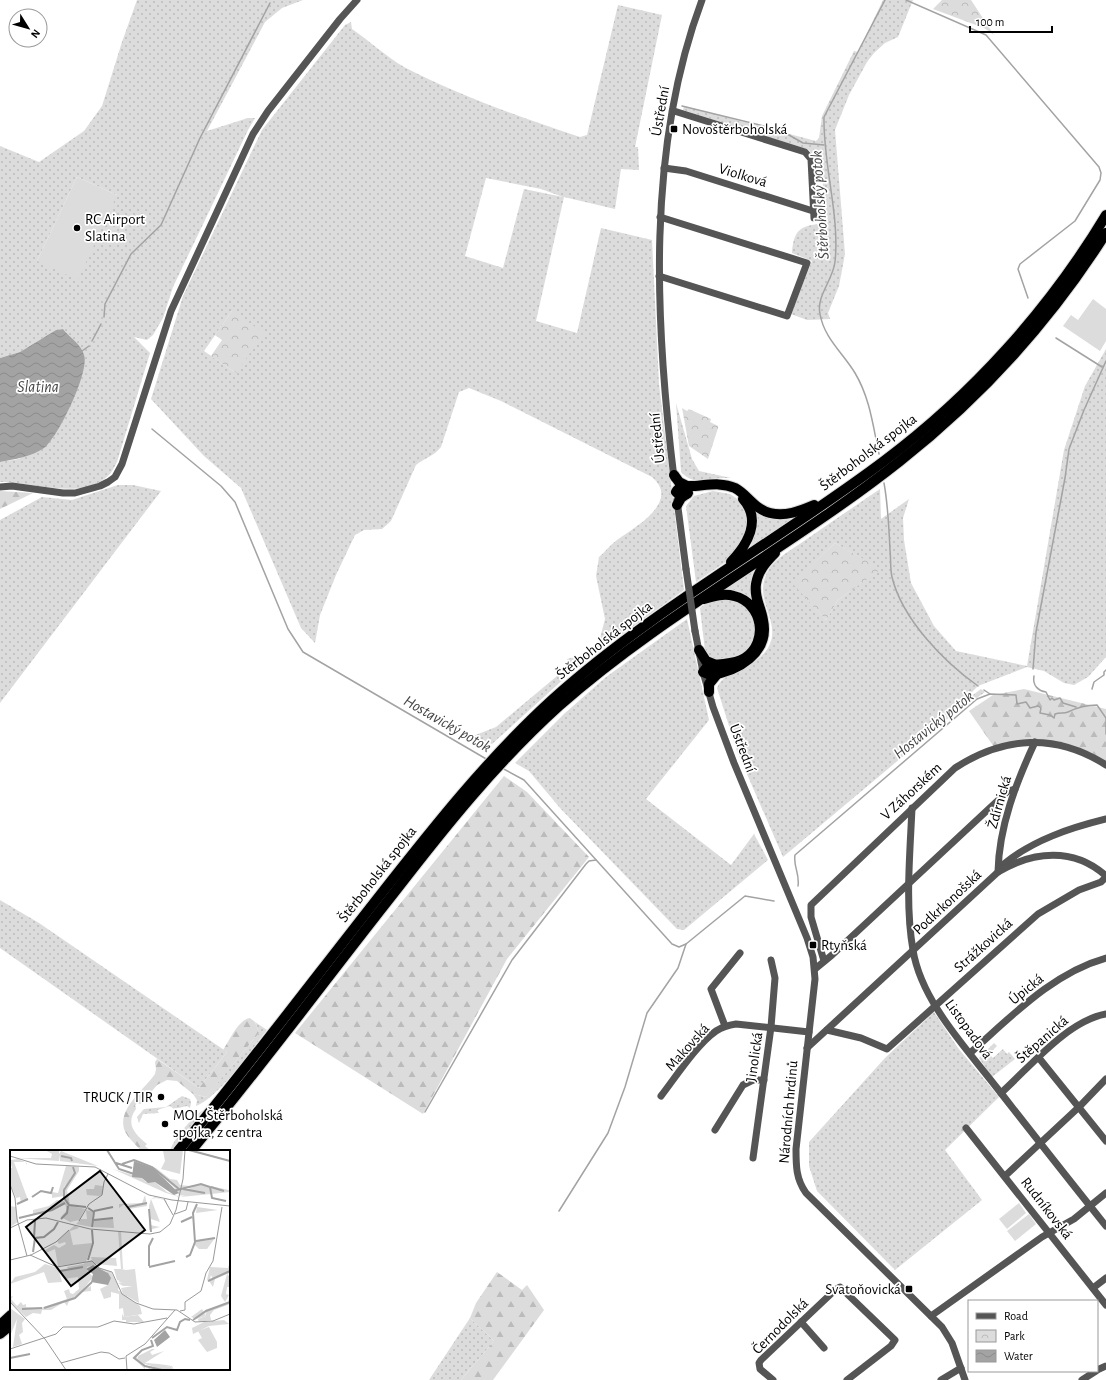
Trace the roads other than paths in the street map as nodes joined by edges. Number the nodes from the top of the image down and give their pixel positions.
1 (357, 0) edge
2 (702, 0) edge
3 (674, 111) junction
4 (664, 168) junction
5 (1106, 215) edge
6 (660, 217) junction
7 (1106, 233) edge
8 (659, 276) junction
9 (674, 475) junction
10 (0, 487) edge
11 (687, 490) junction
12 (676, 492) junction
13 (835, 497) junction
14 (677, 505) junction
15 (791, 537) junction
16 (717, 576) junction
17 (683, 610) junction
18 (699, 650) junction
19 (717, 669) junction
20 (703, 672) junction
21 (708, 692) junction
22 (1035, 742) junction
23 (501, 757) junction
24 (1106, 765) edge
25 (490, 768) junction
26 (1015, 789) junction
27 (912, 808) junction
28 (1106, 819) edge
29 (776, 861) joint
30 (998, 872) junction
31 (1106, 876) edge
32 (908, 884) junction
33 (913, 951) junction
34 (740, 953) dead end
35 (1106, 958) edge
36 (771, 960) dead end
37 (824, 961) junction
38 (815, 969) junction
39 (935, 1006) junction
40 (1106, 1014) edge
41 (725, 1026) junction
42 (771, 1027) junction
43 (827, 1030) junction
44 (809, 1032) junction
45 (807, 1048) junction
46 (970, 1053) junction
47 (1039, 1058) junction
48 (1106, 1079) edge
49 (764, 1080) junction
50 (1001, 1093) junction
51 (661, 1096) dead end
52 (1079, 1107) junction
53 (966, 1128) dead end
54 (714, 1130) dead end
55 (1106, 1141) edge
56 (1040, 1144) junction
57 (179, 1150) edge
58 (192, 1150) edge
59 (753, 1158) dead end
60 (1005, 1176) junction
61 (1106, 1193) edge
62 (1090, 1206) junction
63 (1106, 1226) edge
64 (1050, 1232) junction
65 (1106, 1278) edge
66 (1093, 1288) junction
67 (1106, 1305) edge
68 (10, 1316) edge
69 (931, 1316) junction
70 (801, 1322) junction
71 (0, 1325) edge
72 (10, 1326) edge
73 (0, 1334) edge
74 (824, 1348) dead end
75 (961, 1368) junction
76 (1095, 1372) edge
77 (773, 1380) edge
78 (847, 1380) edge
79 (941, 1380) edge
80 (966, 1380) edge
81 (1082, 1380) edge

1 - 10 street
2 - 3 street, Ústřední
3 - 4 street, Ústřední
3 - 4 street, Violková
4 - 6 street, Ústřední
5 - 13 highway, Štěrboholská spojka
6 - 8 street, Ústřední
6 - 8 street
7 - 15 highway, Štěrboholská spojka
8 - 9 street, Ústřední
9 - 11 highway
9 - 12 street, Ústřední
11 - 12 highway
11 - 13 highway
11 - 14 highway
11 - 16 highway
12 - 14 street, Ústřední
13 - 16 highway, Štěrboholská spojka
14 - 18 street, Ústřední, bridge
15 - 17 highway, Štěrboholská spojka
15 - 19 highway
16 - 23 highway, Štěrboholská spojka
17 - 19 highway
17 - 23 highway, Štěrboholská spojka
18 - 19 highway
18 - 20 street, Ústřední
19 - 20 highway
19 - 21 highway
20 - 21 street, Ústřední
21 - 29 street, Ústřední
22 - 24 street, V Záhorském
22 - 26 street, Ždírnická
22 - 27 street, V Záhorském
23 - 25 highway, Štěrboholská spojka
25 - 57 highway, Štěrboholská spojka
25 - 58 highway, Štěrboholská spojka
26 - 30 street, Ždírnická
26 - 32 street
27 - 32 street, Listopadová
27 - 37 street, V Záhorském
28 - 30 street
29 - 38 street, Národních hrdinů
30 - 31 street, Podkrkonošská
30 - 33 street, Podkrkonošská
31 - 39 street, Strážkovická
32 - 33 street, Listopadová
32 - 37 street
33 - 39 street, Listopadová
33 - 43 street, Podkrkonošská
34 - 41 street
35 - 46 street, Úpická
36 - 42 street, Jinolická
37 - 38 street
38 - 44 street, Národních hrdinů
39 - 43 street, Strážkovická
39 - 46 street, Listopadová
40 - 47 street, Štěpanická
41 - 42 street, Makovská
41 - 51 street, Makovská
42 - 44 street, Makovská
42 - 49 street, Jinolická
43 - 45 street, Podkrkonošská
44 - 45 street, Národních hrdinů
45 - 69 street, Národních hrdinů
46 - 50 street, Listopadová
47 - 50 street, Štěpanická
47 - 52 street
48 - 52 street
49 - 54 street
49 - 59 street, Jinolická
50 - 56 street, Listopadová
52 - 55 street
52 - 56 street
53 - 60 street, Rudníkovská
56 - 60 street
56 - 62 street, Listopadová
60 - 64 street, Rudníkovská
61 - 62 street
62 - 63 street, Listopadová
62 - 64 street
64 - 66 street, Rudníkovská
64 - 69 street
65 - 66 street
66 - 67 street, Rudníkovská
68 - 71 highway
69 - 75 street, Národních hrdinů
70 - 74 street
70 - 77 street, Černodolská
70 - 78 street, Černodolská
72 - 73 highway
75 - 79 street
75 - 80 street, Národních hrdinů
76 - 81 street

